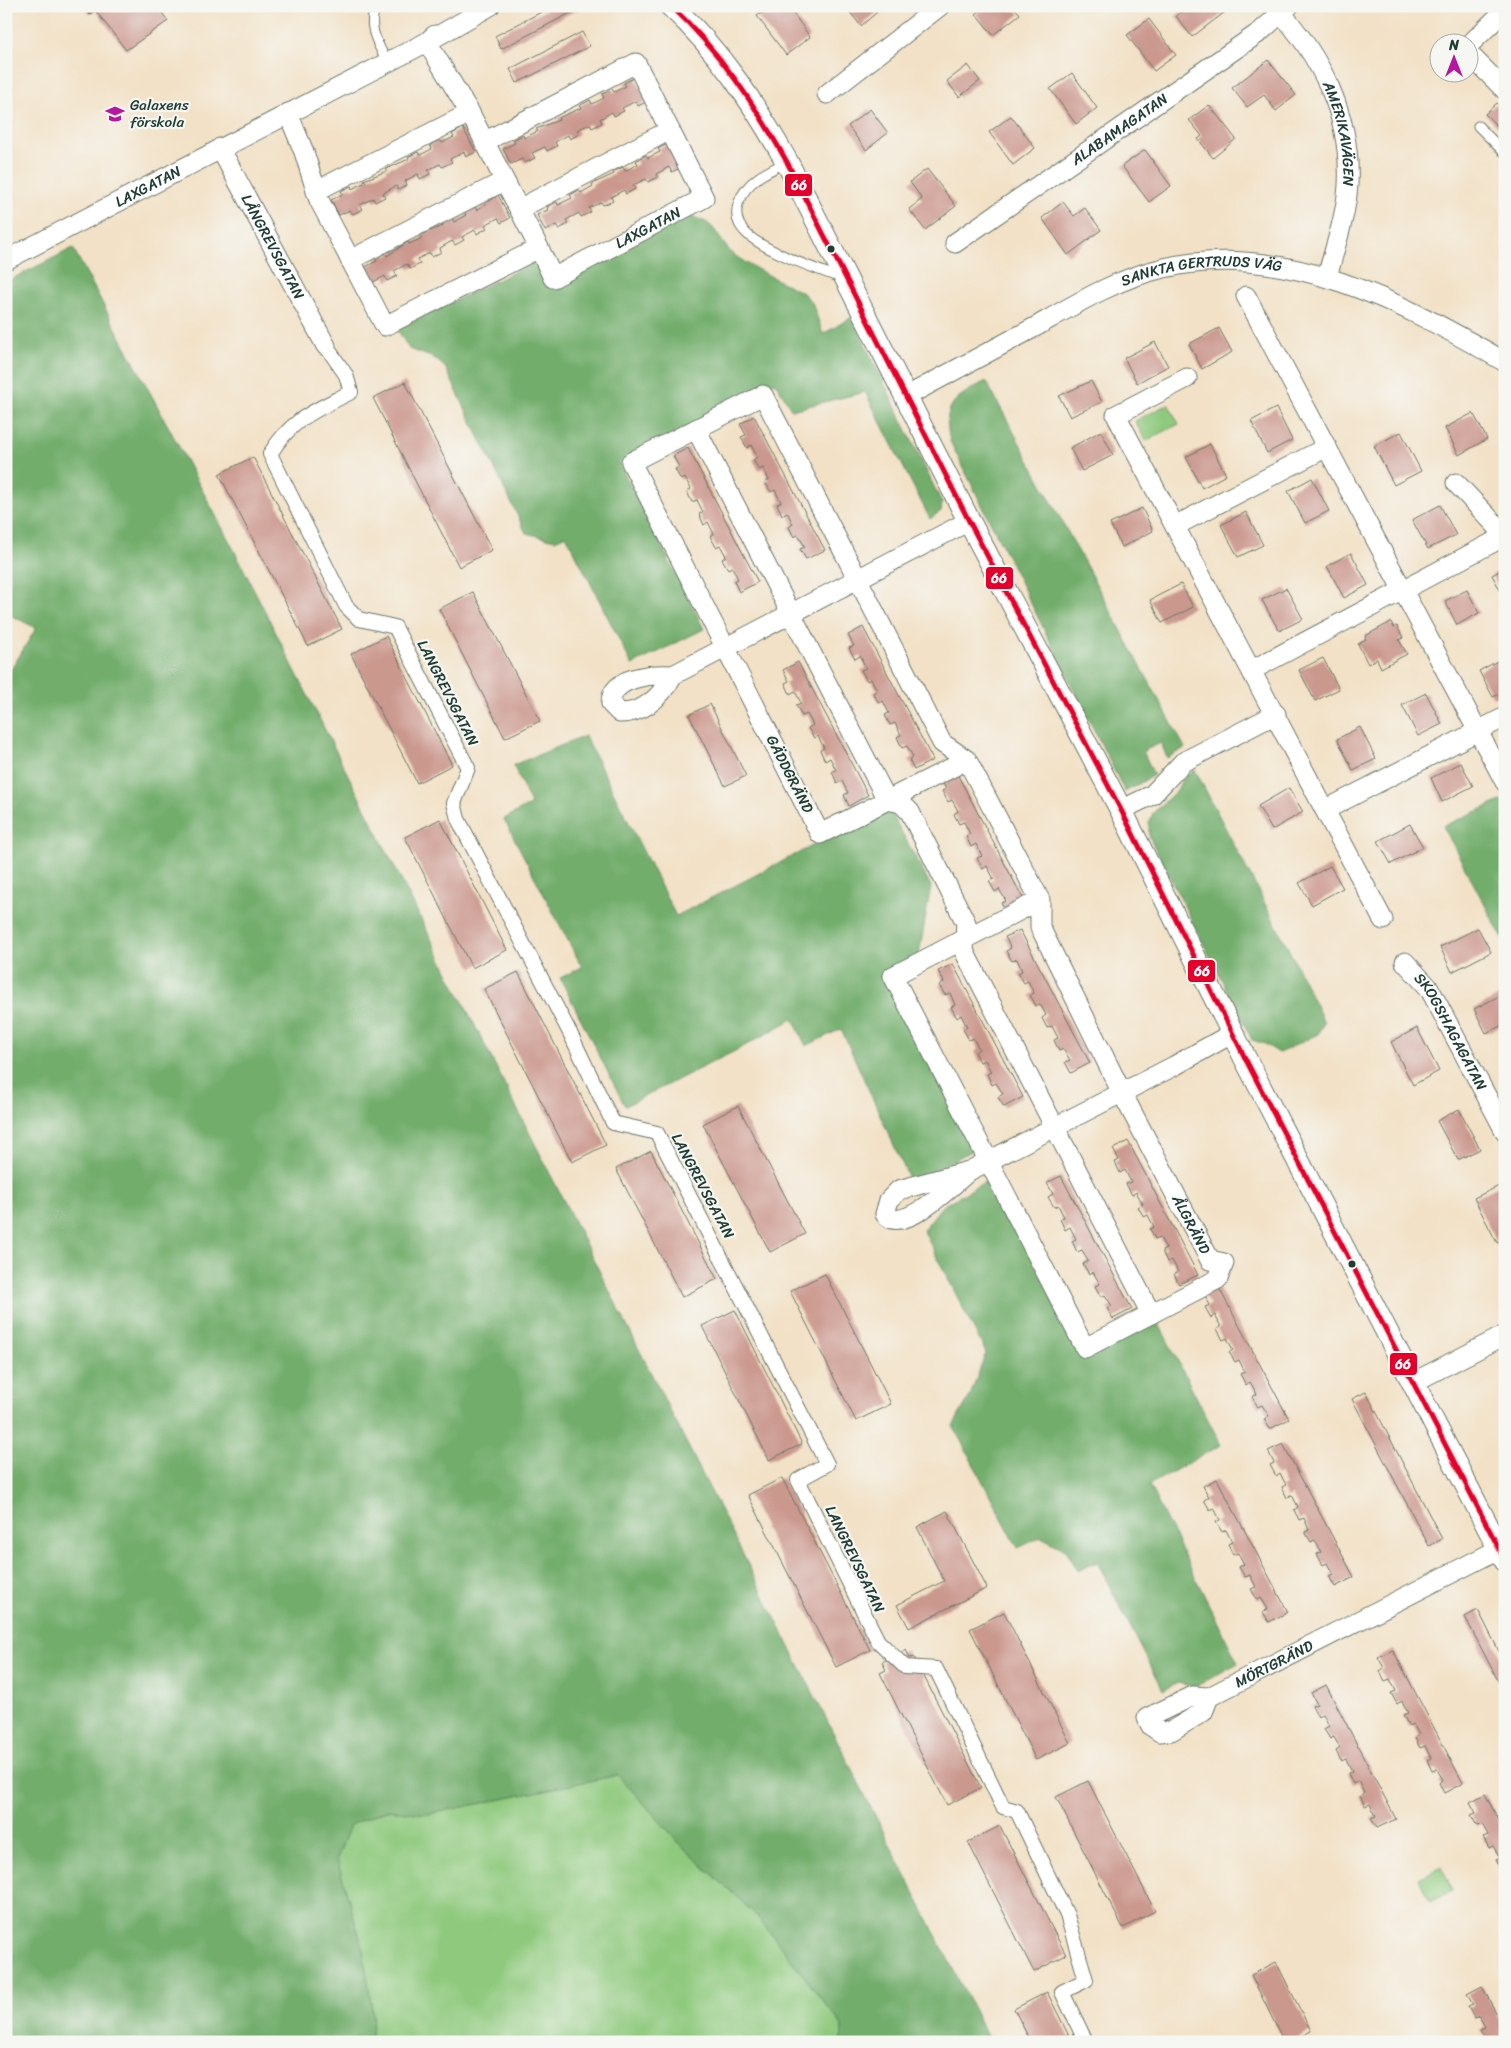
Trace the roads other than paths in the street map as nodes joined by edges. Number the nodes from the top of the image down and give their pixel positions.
1 (377, 6) edge
2 (466, 6) edge
3 (490, 6) edge
4 (666, 6) edge
5 (671, 6) edge
6 (940, 6) edge
7 (1282, 9) edge
8 (1505, 10) edge
9 (689, 23) junction
10 (1478, 36) edge
11 (427, 42) junction
12 (387, 62) junction
13 (1478, 63) edge
14 (1505, 90) edge
15 (826, 94) dead end
16 (288, 113) junction
17 (470, 113) junction
18 (1478, 126) dead end
19 (670, 130) junction
20 (484, 142) junction
21 (220, 148) junction
22 (1505, 153) edge
23 (787, 162) junction
24 (504, 181) junction
25 (316, 191) junction
26 (519, 209) junction
27 (955, 243) dead end
28 (539, 248) junction
29 (6, 260) edge
30 (350, 260) junction
31 (1327, 277) junction
32 (846, 281) junction
33 (1246, 296) dead end
34 (326, 346) joint
35 (1505, 362) edge
36 (1187, 378) dead end
37 (907, 396) junction
38 (696, 429) junction
39 (1327, 447) junction
40 (1456, 483) dead end
41 (969, 521) junction
42 (1175, 526) junction
43 (1505, 536) edge
44 (857, 580) junction
45 (1402, 590) junction
46 (791, 614) junction
47 (726, 647) junction
48 (1252, 670) junction
49 (673, 675) dead end
50 (1276, 714) junction
51 (1505, 717) edge
52 (1478, 731) junction
53 (967, 760) junction
54 (1505, 782) edge
55 (887, 800) junction
56 (1121, 810) junction
57 (1325, 810) junction
58 (1040, 900) junction
59 (1383, 920) dead end
60 (966, 939) junction
61 (1404, 962) dead end
62 (1233, 1033) junction
63 (1122, 1093) junction
64 (1055, 1127) junction
65 (1505, 1132) edge
66 (989, 1161) junction
67 (969, 1171) dead end
68 (1151, 1314) junction
69 (1505, 1335) edge
70 (1414, 1382) junction
71 (1502, 1554) edge
72 (1209, 1697) dead end
73 (1086, 2042) edge

1 - 12 lane
2 - 11 street, LAXGATAN
3 - 11 street, LAXGATAN
4 - 9 street
5 - 9 street
6 - 15 street
7 - 27 street, ALABAMAGATAN
7 - 31 street, AMERIKAVÄGEN
8 - 10 street
9 - 23 street
11 - 12 street, LAXGATAN
11 - 17 street, LAXGATAN
12 - 16 street, LAXGATAN
13 - 14 street
16 - 21 street, LAXGATAN
16 - 25 street
17 - 20 street, LAXGATAN
17 - 25 street
18 - 22 lane
19 - 20 street, LAXGATAN
19 - 26 street
19 - 28 street, LAXGATAN
20 - 24 street, LAXGATAN
21 - 29 street, LAXGATAN
21 - 34 street, LÅNGREVSGATAN
23 - 32 street
23 - 32 lane
24 - 26 street, LAXGATAN
24 - 30 street
25 - 30 street
26 - 28 street, LAXGATAN
28 - 30 street
31 - 35 street, SANKTA GERTRUDS VÄG
31 - 37 street, SANKTA GERTRUDS VÄG
32 - 37 street
33 - 39 street, SANKTA GERTRUDS VÄG
34 - 73 street, LANGREVSGATAN
36 - 42 street
37 - 41 street
38 - 44 street, GÄDDGRÄND
38 - 46 street
38 - 47 street, GÄDDGRÄND
39 - 42 street
39 - 45 street, SANKTA GERTRUDS VÄG
40 - 43 street
41 - 44 street
41 - 56 street
42 - 48 street
43 - 45 street
44 - 46 street
44 - 53 street, GÄDDGRÄND
45 - 48 street
45 - 52 street, SANKTA GERTRUDS VÄG
46 - 47 street
46 - 55 street
47 - 49 street
47 - 55 street, GÄDDGRÄND
48 - 50 street
50 - 56 street
50 - 57 street
51 - 52 street
52 - 54 street, SANKTA GERTRUDS VÄG
52 - 57 street
53 - 55 street, GÄDDGRÄND
53 - 58 street, GÄDDGRÄND
55 - 60 street
56 - 62 street
57 - 59 street
58 - 60 street, ÅLGRÄND
58 - 63 street, ÅLGRÄND
60 - 64 street
60 - 66 street, ÅLGRÄND
61 - 65 street, SKOGSHAGAGATAN
62 - 63 street
62 - 70 street
63 - 64 street
63 - 68 street, ÅLGRÄND
64 - 66 street
64 - 68 street
66 - 67 street
66 - 68 street, ÅLGRÄND
69 - 70 street
70 - 71 street
71 - 72 street, MÖRTGRÄND

